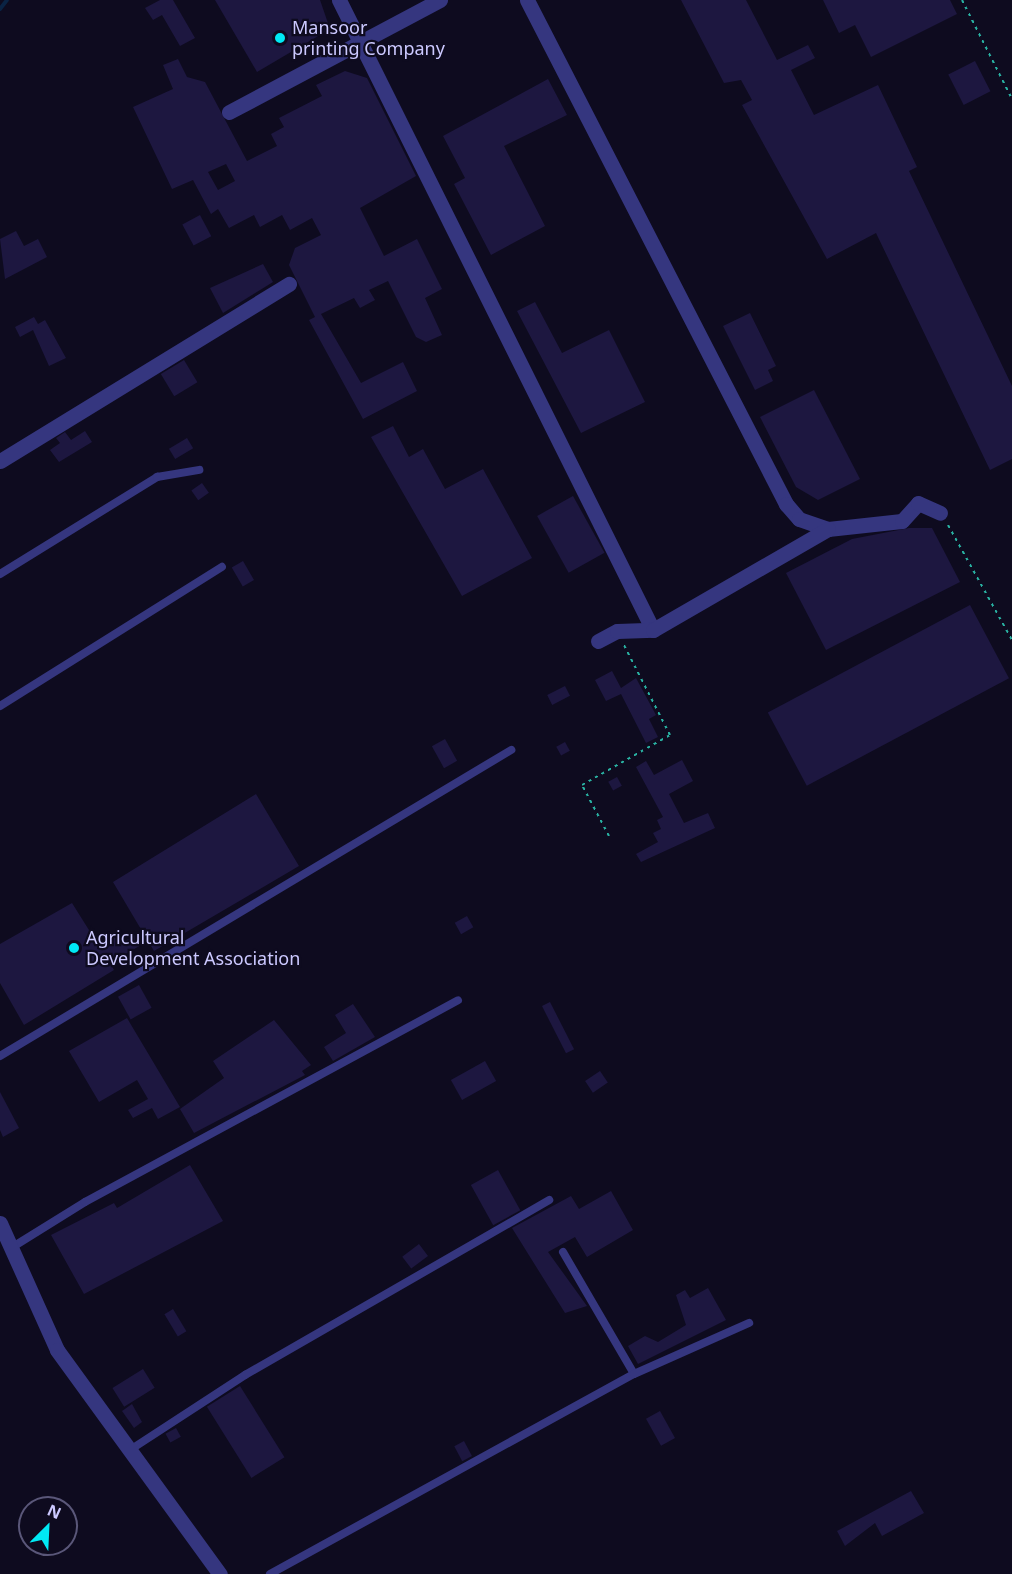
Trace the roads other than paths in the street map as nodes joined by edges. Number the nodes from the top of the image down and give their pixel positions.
1 (339, 0) edge
2 (440, 0) edge
3 (527, 0) edge
4 (360, 42) junction
5 (229, 112) dead end
6 (289, 284) dead end
7 (0, 461) edge
8 (199, 470) dead end
9 (940, 513) road end
10 (828, 529) junction
11 (222, 567) dead end
12 (0, 574) edge
13 (653, 630) junction
14 (598, 642) dead end
15 (0, 706) edge
16 (512, 750) dead end
17 (458, 1000) dead end
18 (0, 1056) edge
19 (549, 1200) dead end
20 (0, 1223) edge
21 (9, 1249) junction
22 (563, 1252) dead end
23 (749, 1323) dead end
24 (634, 1374) junction
25 (133, 1448) junction
26 (220, 1574) edge
27 (270, 1574) edge

1 - 4 street
2 - 4 street
3 - 10 street
4 - 5 street
4 - 13 street
6 - 7 street
8 - 12 lane
9 - 10 street
10 - 13 street
11 - 15 lane
13 - 14 street
16 - 18 lane
17 - 21 lane
19 - 25 lane
20 - 21 street
21 - 25 street
22 - 24 lane
23 - 24 lane
24 - 27 lane
25 - 26 street

